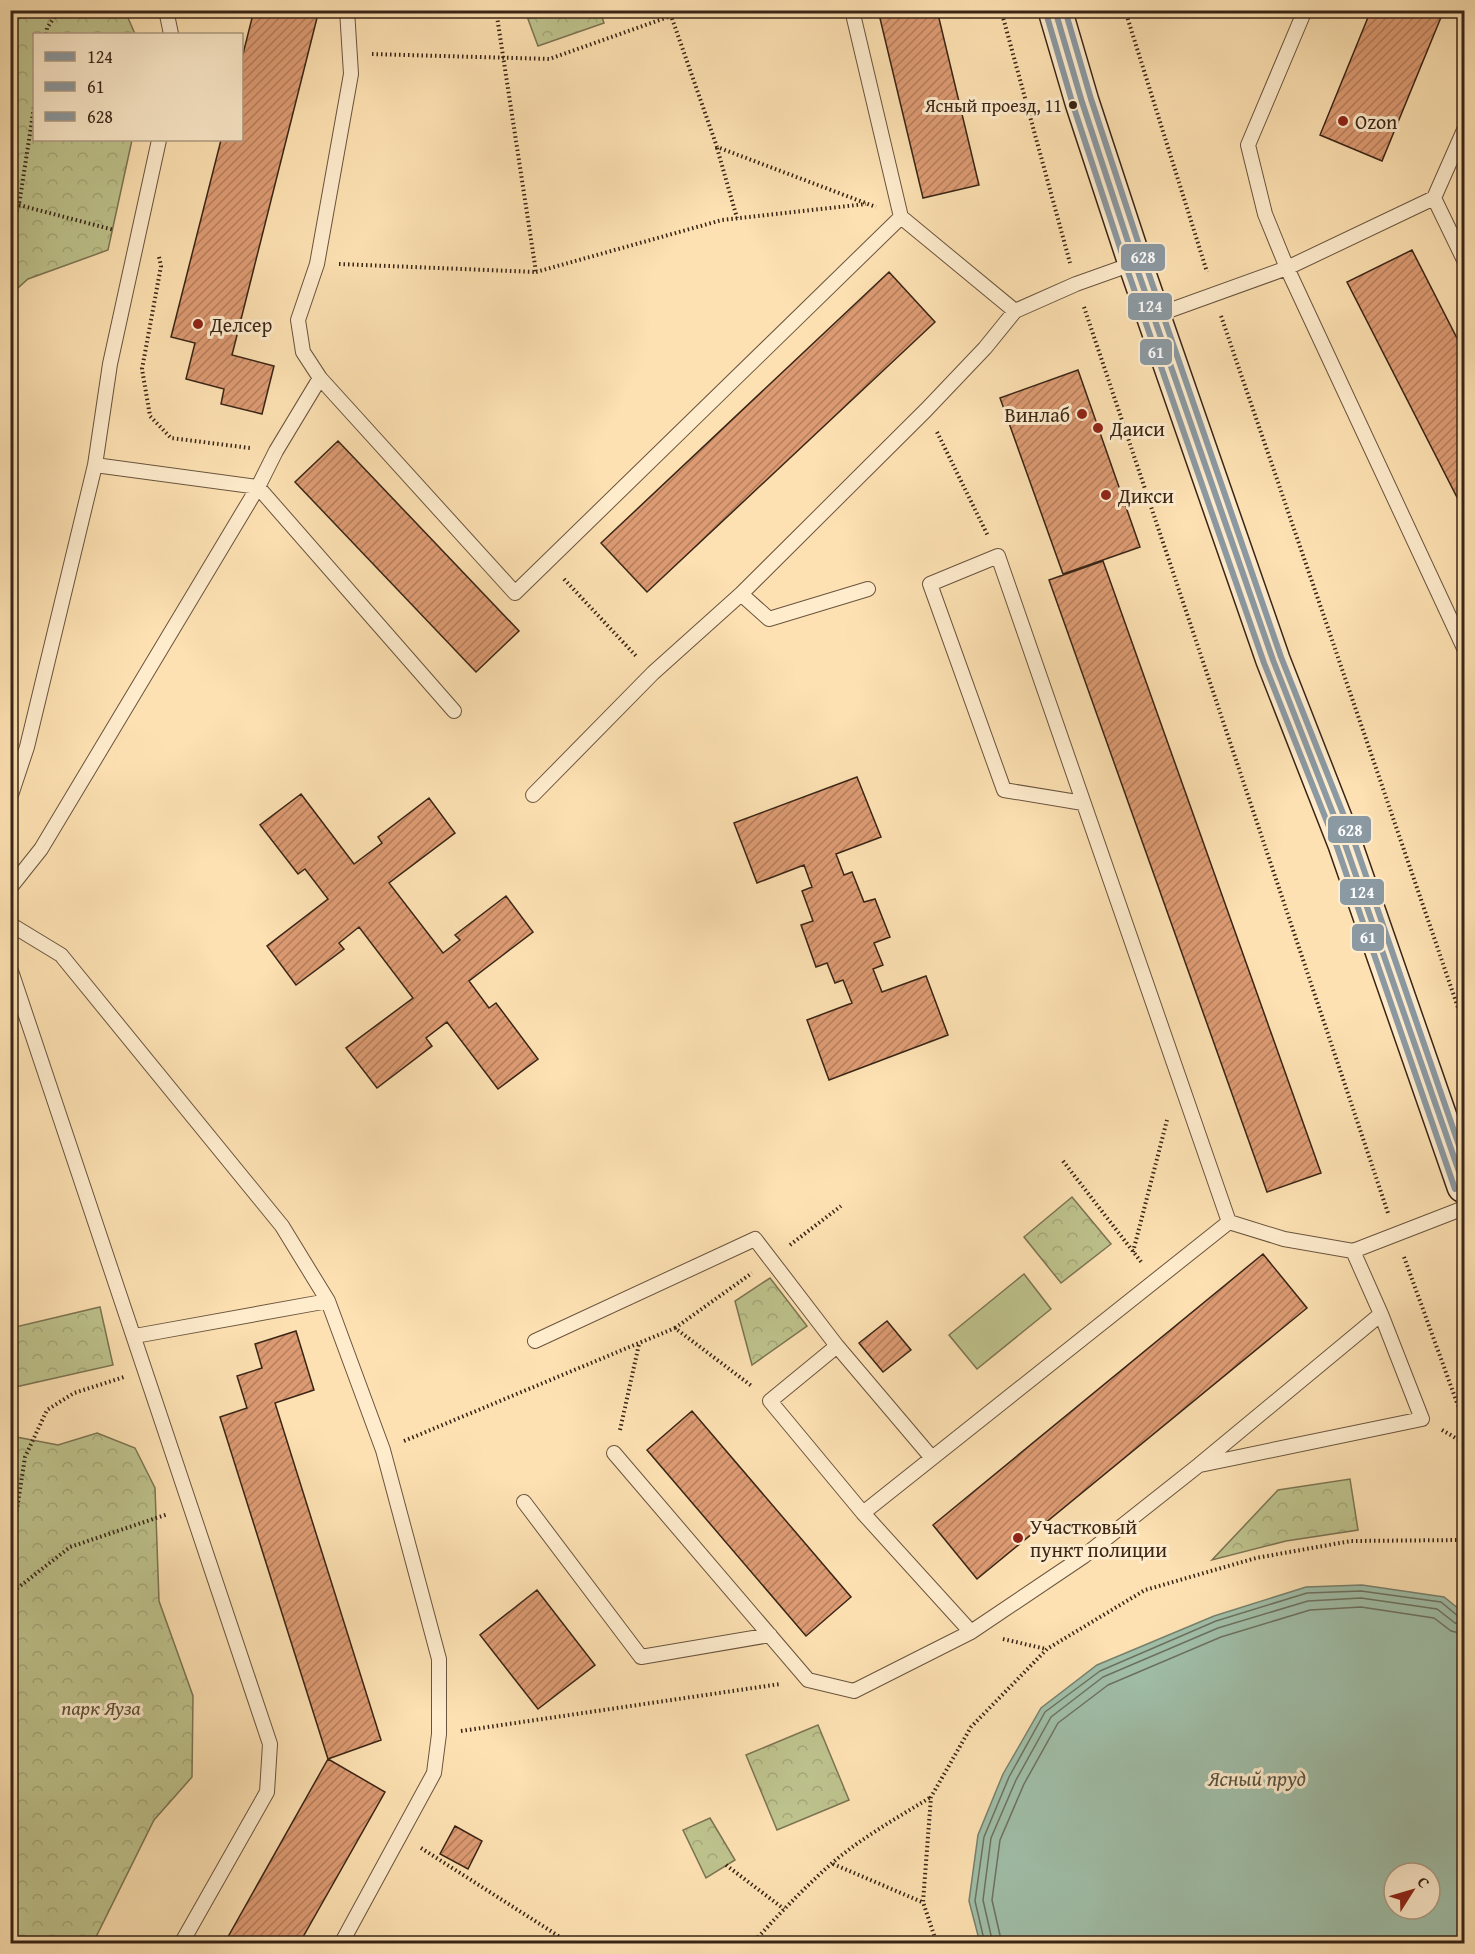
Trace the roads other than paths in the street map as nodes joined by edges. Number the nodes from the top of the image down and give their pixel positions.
1 (166, 10) edge
2 (347, 10) edge
3 (852, 10) edge
4 (1054, 10) edge
5 (1305, 10) edge
6 (171, 33) edge
7 (1464, 130) edge
8 (159, 141) edge
9 (1434, 198) junction
10 (902, 217) junction
11 (1464, 260) edge
12 (1135, 263) junction
13 (1287, 268) junction
14 (1015, 311) junction
15 (1154, 316) junction
16 (320, 378) junction
17 (94, 465) junction
18 (258, 487) junction
19 (868, 589) dead end
20 (741, 594) junction
21 (1464, 648) edge
22 (454, 711) dead end
23 (533, 795) dead end
24 (10, 798) edge
25 (1083, 803) junction
26 (10, 888) edge
27 (10, 924) edge
28 (10, 968) edge
29 (1464, 1186) edge
30 (1464, 1208) edge
31 (1229, 1222) junction
32 (1353, 1251) junction
33 (328, 1301) junction
34 (1381, 1314) junction
35 (135, 1336) junction
36 (535, 1341) dead end
37 (837, 1347) junction
38 (614, 1454) road end
39 (932, 1458) junction
40 (1199, 1466) junction
41 (524, 1502) dead end
42 (863, 1512) junction
43 (971, 1632) junction
44 (770, 1635) junction
45 (181, 1944) edge
46 (341, 1944) edge

1 - 6 lane
2 - 16 lane
3 - 10 lane
4 - 12 street
5 - 13 lane
7 - 9 lane
8 - 17 lane
9 - 11 lane
9 - 13 lane
10 - 14 lane
10 - 16 lane
12 - 14 lane
12 - 15 street
13 - 15 lane
13 - 21 lane
14 - 20 lane
15 - 29 street
16 - 18 lane
17 - 18 lane
17 - 24 lane
18 - 22 lane
18 - 26 lane
19 - 20 lane
20 - 23 lane
25 - 25 lane
25 - 31 lane
27 - 33 lane
28 - 35 lane
30 - 32 lane
31 - 32 lane
31 - 39 lane
32 - 34 lane
33 - 35 lane
33 - 46 lane
34 - 40 lane
34 - 40 lane
35 - 45 lane
36 - 37 lane
37 - 39 lane
37 - 42 lane
38 - 44 lane
39 - 42 lane
40 - 43 lane
41 - 44 lane
42 - 43 lane
43 - 44 lane

